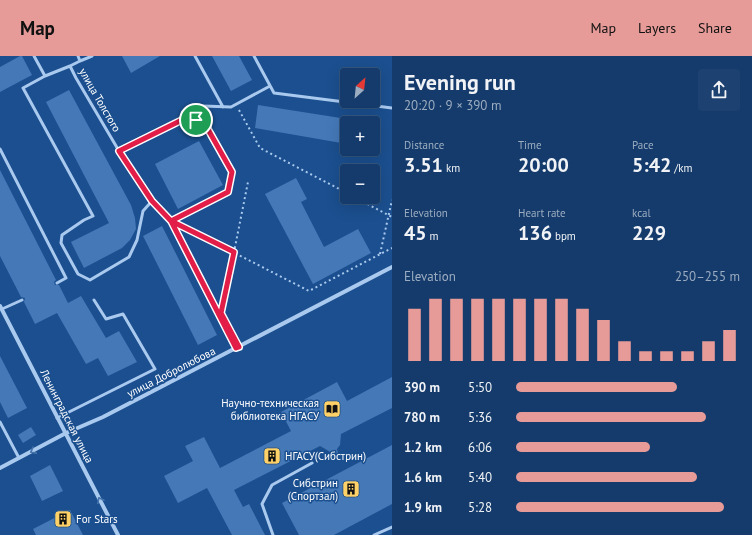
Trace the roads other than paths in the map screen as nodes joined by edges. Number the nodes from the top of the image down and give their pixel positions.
1 (34, 56) edge
2 (78, 56) edge
3 (92, 56) edge
4 (195, 56) edge
5 (254, 56) edge
6 (80, 61) junction
7 (70, 66) junction
8 (45, 76) junction
9 (270, 86) junction
10 (224, 107) junction
11 (392, 108) edge
12 (196, 120) junction
13 (0, 149) edge
14 (119, 151) junction
15 (152, 201) junction
16 (171, 221) junction
17 (392, 267) edge
18 (57, 283) dead end
19 (22, 300) dead end
20 (94, 300) dead end
21 (1, 308) edge
22 (236, 348) junction
23 (57, 418) junction
24 (0, 422) edge
25 (66, 434) junction
26 (19, 458) junction
27 (312, 463) dead end
28 (0, 468) edge
29 (392, 527) edge
30 (118, 535) edge
31 (273, 535) edge
32 (374, 535) edge

1 - 8 lane
2 - 6 lane
3 - 6 lane
4 - 10 lane
5 - 9 lane
6 - 7 lane
7 - 8 lane
7 - 14 lane, улица Толстого
8 - 15 lane
9 - 10 lane
9 - 11 lane
10 - 12 lane
12 - 14 lane
12 - 16 lane
13 - 18 lane
14 - 15 lane, улица Толстого
15 - 16 lane, улица Толстого
16 - 22 lane, улица Толстого
17 - 22 street, улица Добролюбова
19 - 21 lane
20 - 23 lane
21 - 23 street, Ленинградская улица
22 - 25 street, улица Добролюбова
23 - 25 street, Ленинградская улица
24 - 26 lane
25 -> 26 street, улица Добролюбова
30 -> 25 street, Ленинградская улица
26 - 28 street, улица Добролюбова
27 - 31 lane
29 - 32 lane

